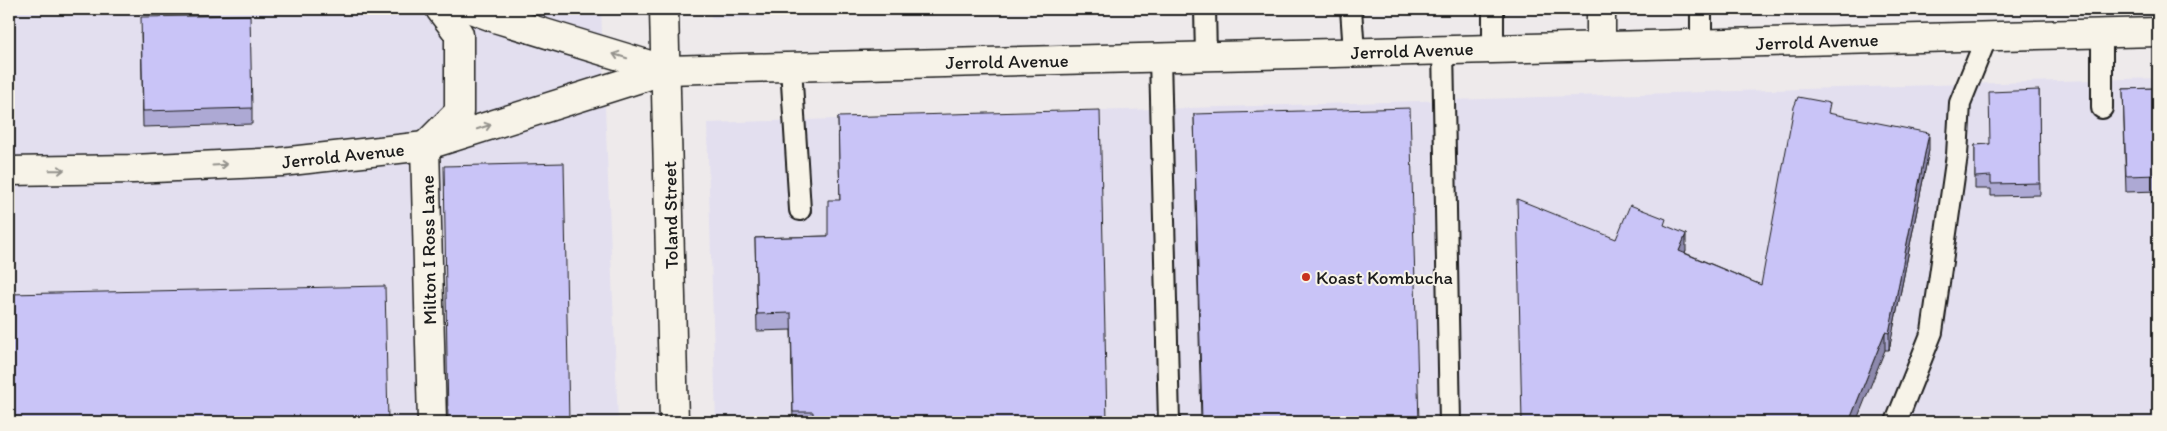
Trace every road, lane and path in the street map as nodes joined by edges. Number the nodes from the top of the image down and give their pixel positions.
1 (440, 9) edge
2 (471, 9) edge
3 (664, 9) edge
4 (1206, 9) edge
5 (1350, 9) edge
6 (1493, 9) edge
7 (1600, 9) edge
8 (1701, 9) edge
9 (498, 14) edge
10 (2158, 32) edge
11 (2102, 33) junction
12 (1987, 36) junction
13 (1701, 44) junction
14 (1601, 46) junction
15 (1494, 48) junction
16 (1443, 49) junction
17 (1354, 52) junction
18 (1206, 56) junction
19 (1160, 58) junction
20 (791, 67) junction
21 (666, 70) junction
22 (2102, 108) dead end
23 (425, 146) junction
24 (9, 171) edge
25 (800, 210) dead end
26 (432, 422) edge
27 (674, 422) edge
28 (1169, 422) edge
29 (1450, 422) edge
30 (1896, 422) edge

1 - 23 street
2 - 9 street, Jerrold Avenue
3 - 21 street, Toland Street
4 - 18 lane
5 - 17 lane
6 - 15 lane
7 - 14 street
8 - 13 lane
21 -> 9 street, Jerrold Avenue
10 - 11 street, Jerrold Avenue
11 - 12 street, Jerrold Avenue
11 - 22 lane
12 - 13 street, Jerrold Avenue
12 - 30 lane
13 - 14 street, Jerrold Avenue
14 - 15 street, Jerrold Avenue
15 - 16 street, Jerrold Avenue
16 - 17 street, Jerrold Avenue
16 - 29 lane
17 - 18 street, Jerrold Avenue
18 - 19 street, Jerrold Avenue
19 - 20 street, Jerrold Avenue
19 - 28 lane
20 - 21 street, Jerrold Avenue
20 - 25 lane
23 -> 21 street, Jerrold Avenue
21 - 27 street, Toland Street
24 -> 23 street, Jerrold Avenue
23 - 26 street, Milton I Ross Lane

